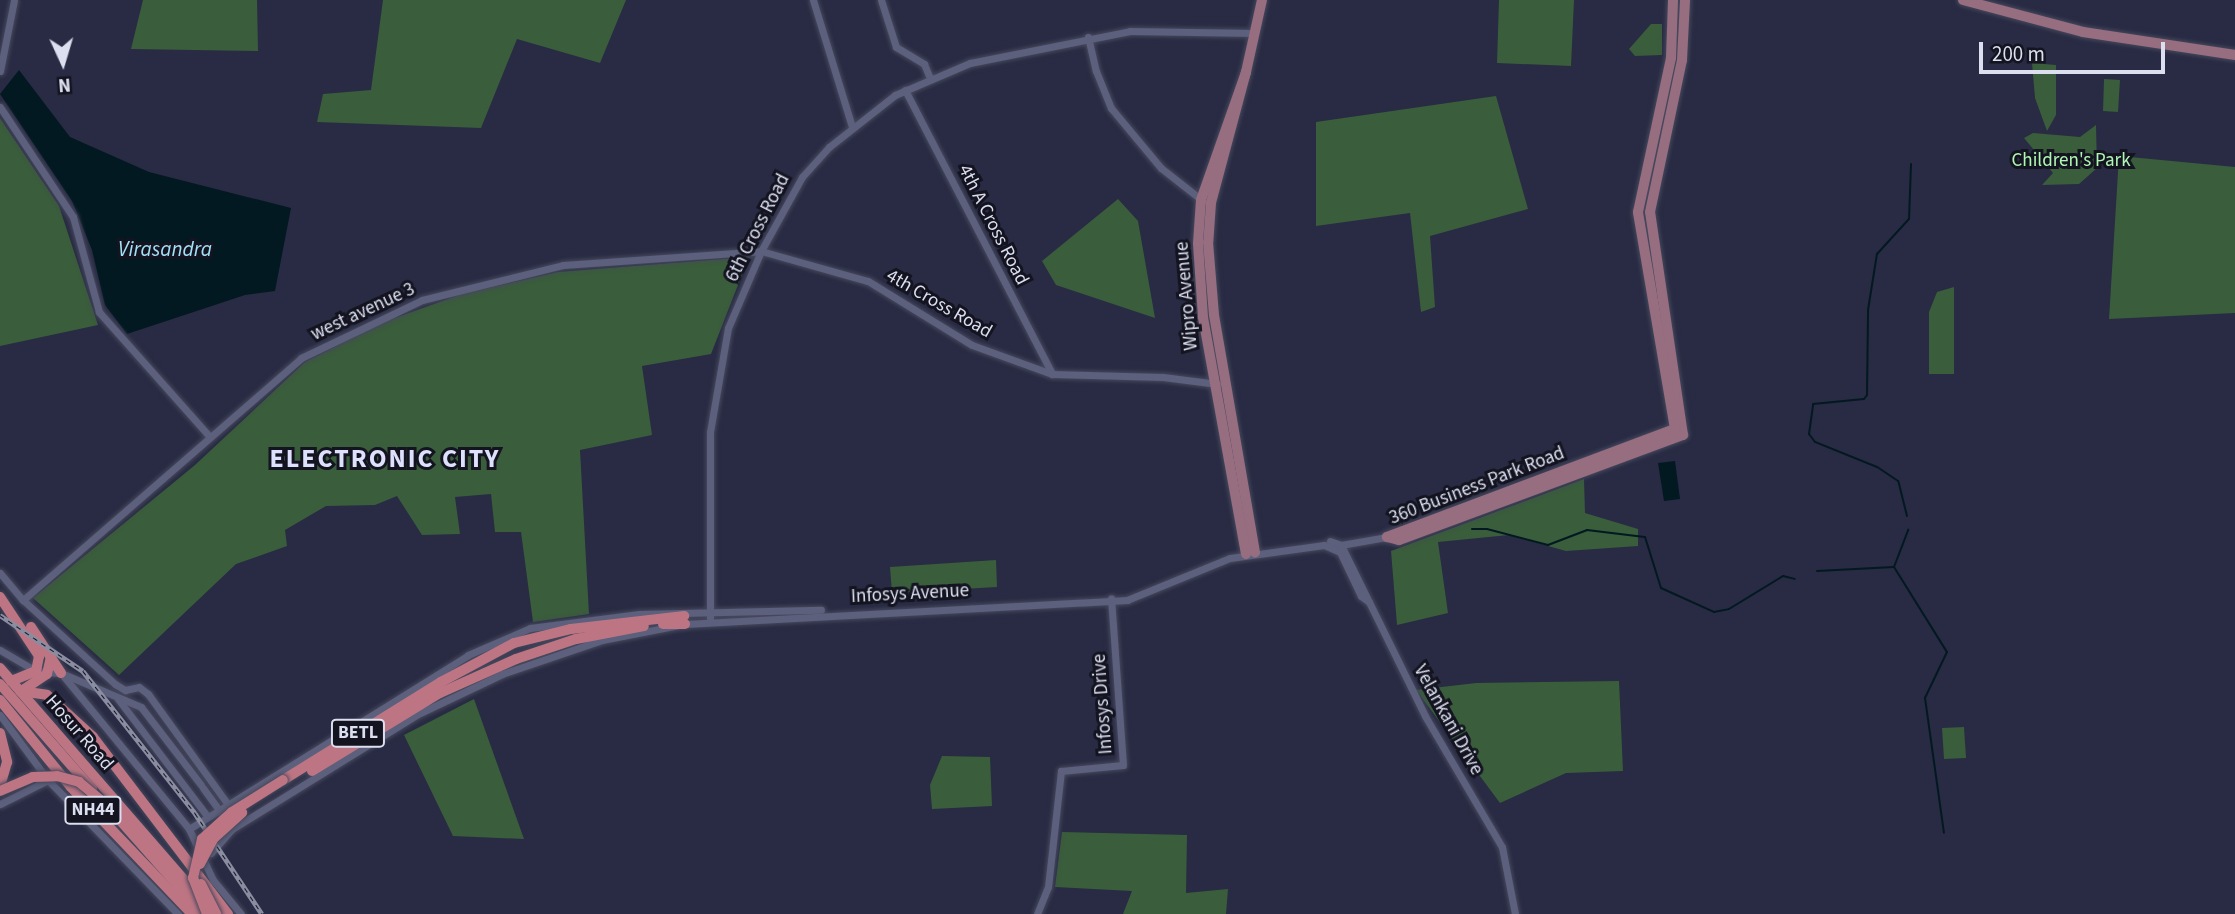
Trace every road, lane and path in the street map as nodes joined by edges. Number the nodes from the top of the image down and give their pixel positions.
1 (14, 0) edge
2 (813, 0) edge
3 (881, 0) edge
4 (1262, 0) edge
5 (1673, 0) edge
6 (1685, 0) edge
7 (1963, 0) edge
8 (1255, 33) junction
9 (1088, 37) junction
10 (2235, 55) edge
11 (0, 71) edge
12 (1246, 72) junction
13 (930, 78) junction
14 (905, 90) junction
15 (0, 107) edge
16 (852, 127) junction
17 (1206, 202) junction
18 (761, 251) junction
19 (1052, 374) junction
20 (1227, 382) junction
21 (1215, 384) junction
22 (210, 437) junction
23 (1387, 537) junction
24 (1359, 543) junction
25 (1341, 545) junction
26 (1292, 546) junction
27 (1250, 552) junction
28 (1348, 554) junction
29 (0, 573) edge
30 (0, 586) edge
31 (0, 597) edge
32 (23, 600) junction
33 (1111, 600) junction
34 (1369, 602) junction
35 (776, 615) junction
36 (710, 619) junction
37 (684, 620) junction
38 (0, 650) edge
39 (44, 660) junction
40 (0, 668) edge
41 (49, 672) junction
42 (61, 673) junction
43 (6, 682) edge
44 (20, 691) junction
45 (118, 698) junction
46 (0, 700) edge
47 (0, 715) edge
48 (0, 733) edge
49 (48, 780) junction
50 (285, 783) junction
51 (0, 789) edge
52 (227, 803) junction
53 (0, 804) edge
54 (108, 806) junction
55 (219, 808) junction
56 (207, 816) junction
57 (232, 828) junction
58 (189, 829) junction
59 (206, 863) junction
60 (178, 914) edge
61 (192, 914) edge
62 (205, 914) edge
63 (216, 914) edge
64 (228, 914) edge
65 (241, 914) edge
66 (1037, 914) edge
67 (1515, 914) edge

1 - 11 street
2 - 16 street
3 - 13 street
4 - 8 main road, Wipro Avenue
5 - 23 main road, 360 Business Park Road
6 - 23 main road, 360 Business Park Road
7 - 10 main road
8 - 9 street, 6th Cross Road
8 - 12 main road, Wipro Avenue
9 - 13 street, 6th Cross Road
9 - 17 street
12 - 17 main road, Wipro Avenue
12 - 17 main road, Wipro Avenue
13 - 14 street, 6th Cross Road
14 - 16 street, 6th Cross Road
14 - 19 street, 4th A Cross Road
15 - 22 street
16 - 18 street, 6th Cross Road
17 - 20 main road, Wipro Avenue
17 - 21 main road, Wipro Avenue
18 - 19 street, 4th Cross Road
18 - 22 street, west avenue 3
18 - 36 street, 6th Cross Road
19 - 21 street, 4th Cross Road
20 - 21 street, 4th Cross Road
20 - 27 main road, Wipro Avenue
21 - 27 main road, Wipro Avenue
22 - 32 street, west avenue 3
23 - 24 street
24 - 25 street
24 - 28 street
25 - 26 street
25 - 28 street, Velankani Drive
26 - 27 street
26 - 34 street
27 - 33 street
28 - 34 street, Velankani Drive
29 - 32 street
30 - 39 highway
31 - 39 highway
32 - 52 street
33 - 35 street, Infosys Avenue
33 - 35 street, Infosys Avenue
33 - 66 street, Infosys Drive
34 - 67 street, Velankani Drive
35 - 36 street, Infosys Avenue
36 - 37 street, Infosys Avenue
37 - 50 highway
37 - 50 highway, BETL
37 - 52 street
37 - 57 street
38 - 39 street
39 - 41 highway
39 - 42 highway
39 - 43 highway
40 - 43 highway, Hosur Road / NH44
41 - 42 street
41 - 44 highway
42 - 45 street
42 - 58 street
43 - 44 highway, Hosur Road / NH44
43 - 54 highway, bridge
44 - 63 highway, Hosur Road / NH44
44 - 64 highway
45 - 55 street
45 - 56 street
46 - 61 highway, Hosur Road / NH44
47 - 49 street
48 - 51 highway
49 - 53 street
49 - 60 street
50 - 62 highway, bridge
50 - 63 highway, bridge
51 - 54 highway, bridge
52 - 55 street
54 - 62 highway
55 - 56 street
55 - 57 street
56 - 58 street
57 - 59 street
58 - 59 street
59 - 65 street

